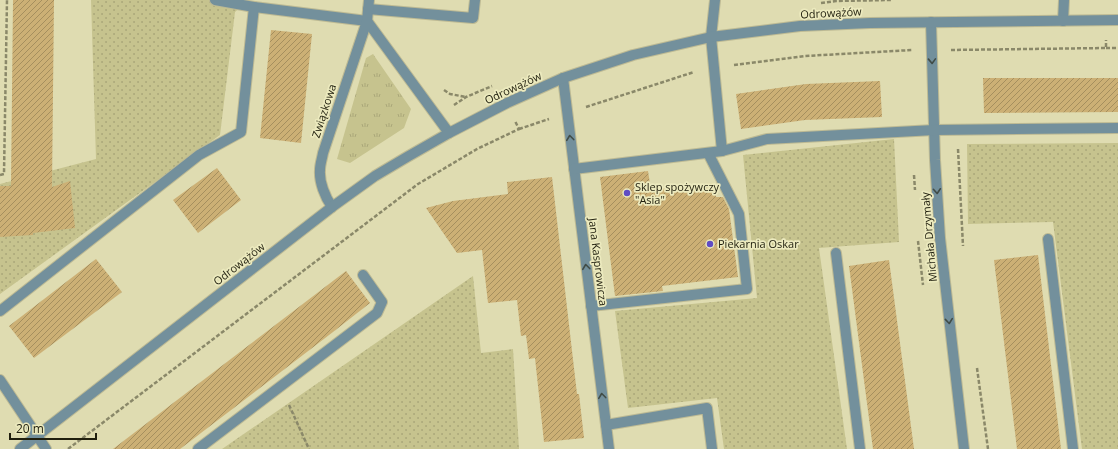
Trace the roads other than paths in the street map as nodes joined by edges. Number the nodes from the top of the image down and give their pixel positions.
1 (215, 0) edge
2 (475, 0) edge
3 (715, 0) edge
4 (1064, 0) edge
5 (369, 4) edge
6 (274, 5) edge
7 (254, 7) junction
8 (1118, 20) edge
9 (367, 22) junction
10 (931, 22) junction
11 (1063, 22) junction
12 (711, 37) junction
13 (563, 78) junction
14 (1118, 128) edge
15 (934, 130) junction
16 (449, 133) junction
17 (722, 151) junction
18 (708, 153) junction
19 (574, 168) junction
20 (332, 207) junction
21 (1048, 239) dead end
22 (836, 253) dead end
23 (363, 275) dead end
24 (591, 306) junction
25 (0, 310) edge
26 (0, 380) edge
27 (606, 425) junction
28 (37, 436) junction
29 (20, 449) edge
30 (46, 449) edge
31 (198, 449) edge
32 (609, 449) edge
33 (712, 449) edge
34 (860, 449) edge
35 (964, 449) edge
36 (1073, 449) edge

1 - 7 street
2 - 5 street
3 - 12 street
4 - 11 street
5 - 9 street, Związkowa
6 - 7 street
6 - 9 street
7 - 25 street
8 - 11 street, Odrowążów
9 - 16 street
9 - 20 street, Związkowa
10 - 11 street, Odrowążów
10 - 12 street, Odrowążów
10 -> 15 street, Michała Drzymały
12 - 13 street, Odrowążów
12 - 17 street
13 - 16 street, Odrowążów
19 -> 13 street, Jana Kasprowicza
14 - 15 street
15 - 17 street
15 -> 35 street, Michała Drzymały
16 - 20 street, Odrowążów
17 - 18 street
18 - 19 street
18 - 24 street
24 -> 19 street, Jana Kasprowicza
20 - 28 street, Odrowążów
21 - 36 street
22 - 34 street
23 - 31 street
27 -> 24 street, Jana Kasprowicza
26 - 28 street
27 - 32 street, Jana Kasprowicza
27 - 33 street
28 - 29 street, Odrowążów
28 - 30 street

